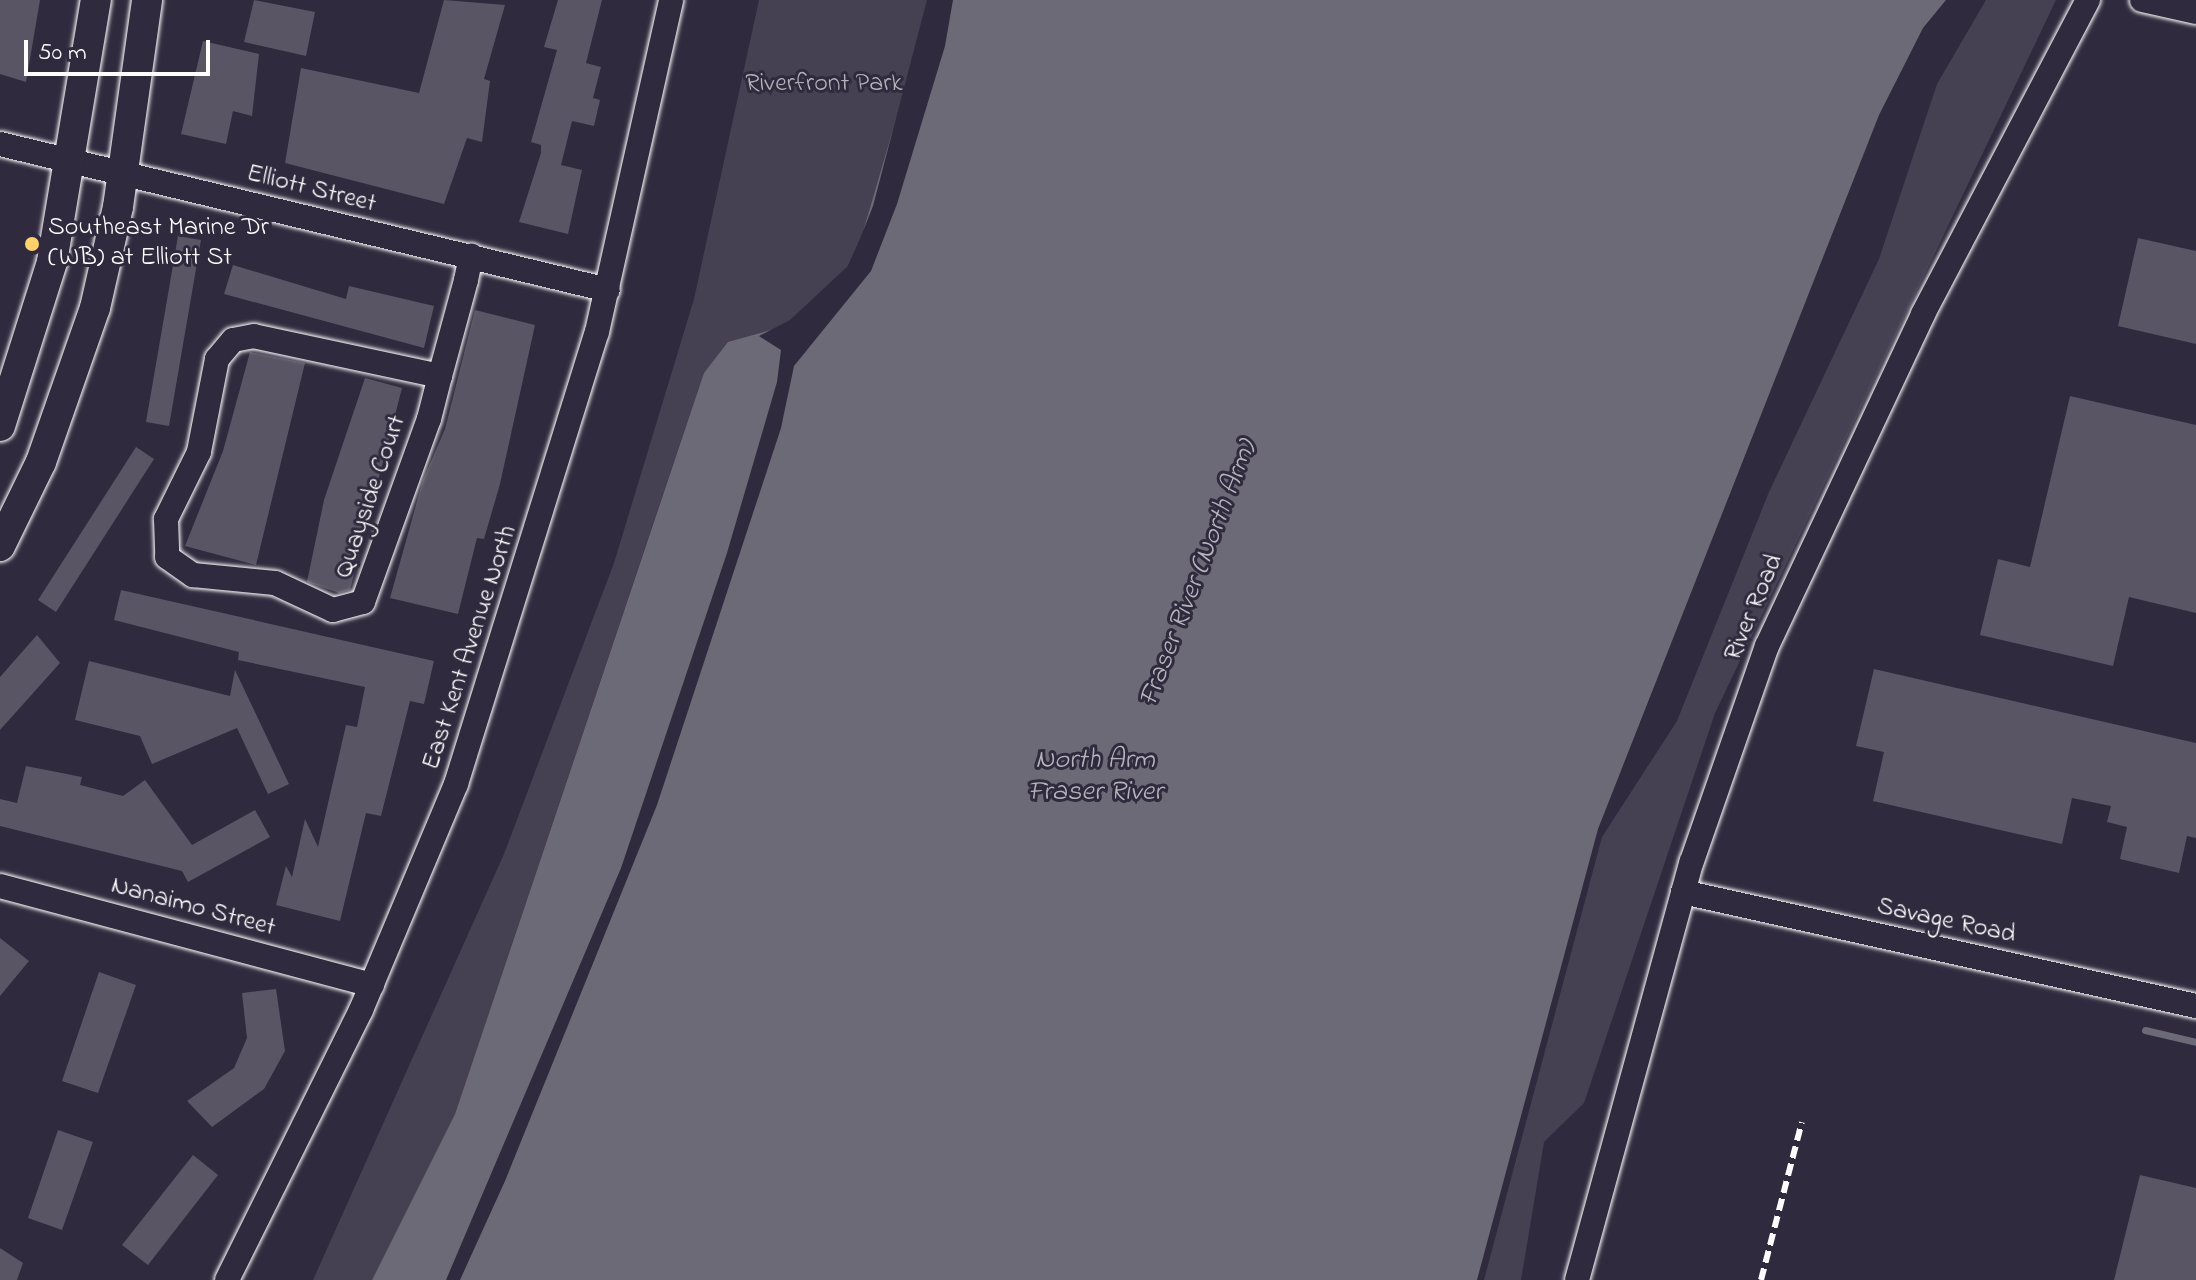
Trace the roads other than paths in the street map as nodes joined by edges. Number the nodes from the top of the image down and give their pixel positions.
1 (96, 0) edge
2 (147, 0) edge
3 (671, 0) edge
4 (2088, 0) edge
5 (2142, 0) edge
6 (2196, 12) edge
7 (0, 144) edge
8 (71, 161) junction
9 (123, 173) junction
10 (471, 256) junction
11 (608, 290) junction
12 (440, 376) junction
13 (0, 426) edge
14 (0, 546) edge
15 (0, 886) edge
16 (1683, 892) junction
17 (372, 985) junction
18 (2196, 1006) edge
19 (227, 1280) edge
20 (1577, 1280) edge

1 - 8 main road
2 - 9 main road
3 - 11 street, East Kent Avenue North
4 - 16 street, River Road
5 - 6 street
7 - 8 street, Elliott Street
8 - 9 street, Elliott Street
8 - 13 main road
9 - 10 street, Elliott Street
9 - 14 main road
10 - 11 street, Elliott Street
10 - 12 street, Quayside Court
11 - 17 street, East Kent Avenue North
12 - 12 street, Quayside Court
15 - 17 street, Nanaimo Street
16 - 18 street, Savage Road
16 - 20 street, River Road
17 - 19 street, East Kent Avenue North

